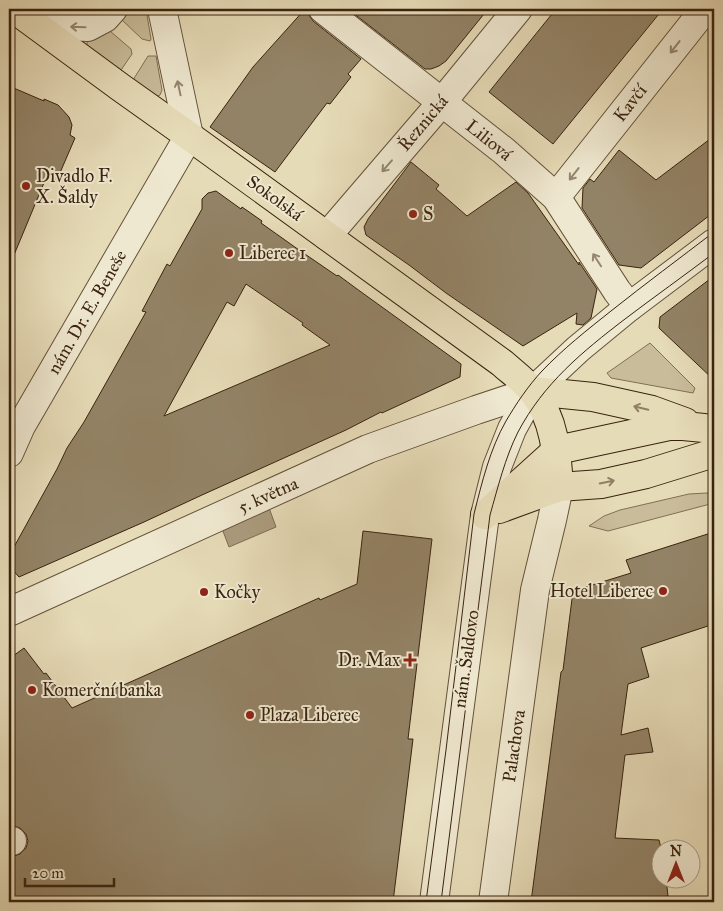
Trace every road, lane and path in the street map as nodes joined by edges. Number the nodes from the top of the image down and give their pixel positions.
1 (14, 9) edge
2 (113, 9) edge
3 (162, 9) edge
4 (323, 9) edge
5 (518, 9) edge
6 (705, 9) edge
7 (32, 17) edge
8 (442, 102) junction
9 (189, 136) junction
10 (556, 196) junction
11 (327, 236) junction
12 (714, 243) edge
13 (626, 304) junction
14 (533, 391) junction
15 (15, 423) edge
16 (709, 431) edge
17 (557, 450) junction
18 (9, 453) edge
19 (714, 453) edge
20 (559, 487) junction
21 (485, 515) junction
22 (9, 612) edge
23 (435, 894) edge
24 (493, 902) edge

1 - 7 main road, Sokolská
2 -> 7 street
9 -> 3 street
4 - 8 street, Liliová
5 - 8 street, Řeznická
6 -> 10 street, Kavčí
7 - 9 main road, Sokolská
8 - 10 street, Liliová
8 -> 11 street, Řeznická
9 - 11 main road, Sokolská
9 - 15 street, nám. Dr. E. Beneše
13 -> 10 street, Liliová
11 - 14 main road, Sokolská
12 - 13 street
13 - 14 street, nám. Šaldovo
16 -> 14 main road
14 - 17 main road
14 - 21 street, nám. Šaldovo
14 - 22 street, 5. května
15 - 18 street, nám. Dr. E. Beneše
16 - 17 main road
17 - 20 main road
17 - 21 main road
20 -> 19 main road
20 - 21 main road
20 - 24 street, Palachova
21 - 23 street, nám. Šaldovo

